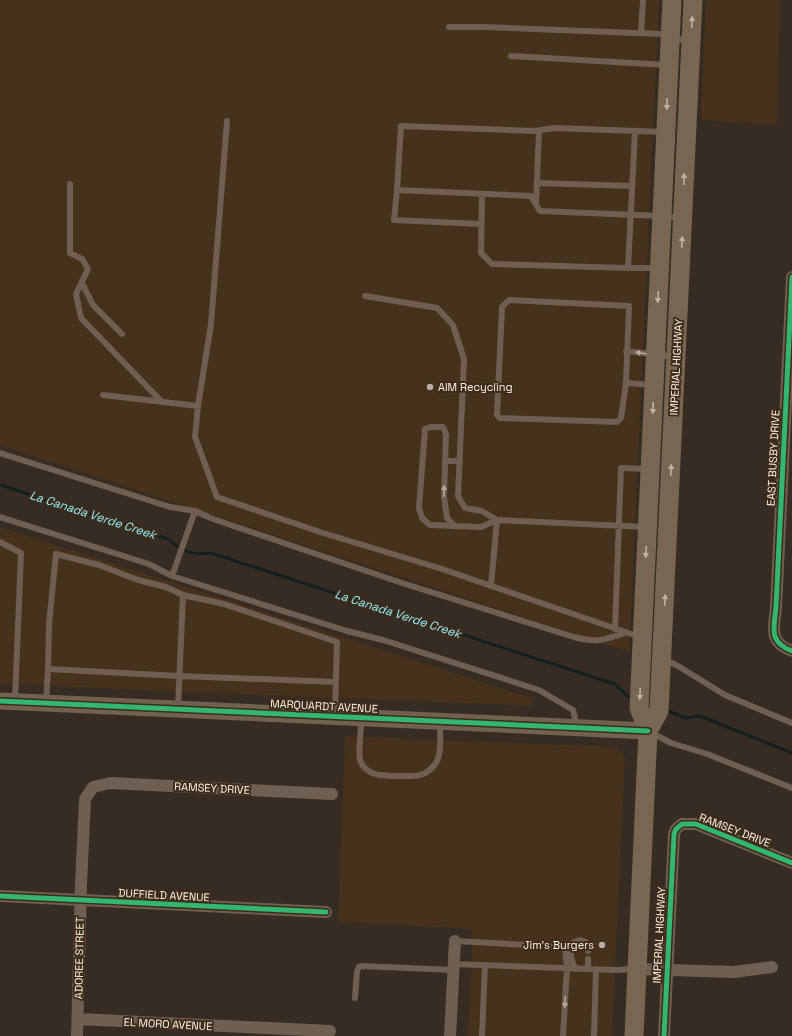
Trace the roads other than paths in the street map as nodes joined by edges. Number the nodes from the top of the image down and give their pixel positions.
1 (642, 0) edge
2 (672, 0) edge
3 (693, 0) edge
4 (449, 28) dead end
5 (641, 33) junction
6 (670, 35) junction
7 (691, 43) junction
8 (511, 56) dead end
9 (669, 65) junction
10 (227, 121) dead end
11 (539, 130) junction
12 (635, 131) junction
13 (666, 132) junction
14 (537, 182) junction
15 (70, 184) dead end
16 (632, 186) junction
17 (397, 190) junction
18 (482, 194) junction
19 (536, 204) junction
20 (630, 214) junction
21 (662, 216) junction
22 (683, 218) junction
23 (482, 224) junction
24 (628, 268) junction
25 (660, 268) junction
26 (792, 277) edge
27 (82, 283) junction
28 (365, 296) dead end
29 (122, 334) dead end
30 (626, 351) junction
31 (656, 355) junction
32 (676, 358) junction
33 (626, 383) junction
34 (654, 385) junction
35 (103, 395) dead end
36 (162, 402) junction
37 (198, 406) junction
38 (0, 453) edge
39 (445, 460) junction
40 (460, 461) junction
41 (650, 469) junction
42 (195, 511) junction
43 (0, 517) edge
44 (497, 520) junction
45 (619, 525) junction
46 (455, 526) junction
47 (648, 527) junction
48 (0, 542) edge
49 (172, 576) junction
50 (491, 586) junction
51 (183, 595) junction
52 (615, 629) junction
53 (647, 638) junction
54 (792, 651) edge
55 (662, 665) junction
56 (48, 669) junction
57 (179, 676) junction
58 (336, 682) junction
59 (7, 701) edge
60 (46, 703) junction
61 (178, 709) junction
62 (335, 716) junction
63 (362, 718) junction
64 (440, 722) junction
65 (792, 722) edge
66 (648, 727) junction
67 (577, 728) junction
68 (93, 787) joint
69 (792, 788) edge
70 (332, 794) dead end
71 (674, 834) joint
72 (792, 863) edge
73 (0, 896) edge
74 (80, 901) junction
75 (326, 912) dead end
76 (455, 941) joint
77 (588, 951) dead end
78 (588, 959) dead end
79 (485, 965) junction
80 (453, 967) junction
81 (772, 967) dead end
82 (566, 968) junction
83 (576, 969) junction
84 (588, 969) junction
85 (638, 969) junction
86 (596, 970) junction
87 (668, 970) junction
88 (355, 998) dead end
89 (78, 1019) junction
90 (330, 1031) dead end
91 (77, 1036) edge
92 (450, 1036) edge
93 (482, 1036) edge
94 (563, 1036) edge
95 (594, 1036) edge
96 (634, 1036) edge
97 (664, 1036) edge

1 - 5 lane
2 - 6 main road, IMPERIAL HIGHWAY
7 -> 3 main road, IMPERIAL HIGHWAY
4 - 5 lane
5 - 6 lane
6 - 7 lane
6 - 9 main road, IMPERIAL HIGHWAY
22 -> 7 main road, IMPERIAL HIGHWAY
8 - 9 lane
9 -> 13 main road, IMPERIAL HIGHWAY
10 - 37 lane
11 - 12 lane
11 - 14 lane
11 - 17 lane
12 - 13 lane
12 - 16 lane
13 - 21 main road, IMPERIAL HIGHWAY
14 - 16 lane
14 - 19 lane
15 - 27 lane
16 - 20 lane
17 - 18 lane
17 - 23 lane
18 - 19 lane
18 - 23 lane
19 - 20 lane
20 - 21 lane
20 - 24 lane
21 - 22 lane
21 - 25 main road, IMPERIAL HIGHWAY
32 -> 22 main road, IMPERIAL HIGHWAY
23 - 24 lane
24 - 25 lane
25 -> 31 main road, IMPERIAL HIGHWAY
26 - 54 street, EAST BUSBY DRIVE
27 - 29 lane
27 - 36 lane
28 - 40 lane
31 -> 30 lane
30 - 33 lane
30 - 33 lane
31 - 32 lane
31 - 34 main road, IMPERIAL HIGHWAY
53 -> 32 main road, IMPERIAL HIGHWAY
33 - 34 lane
34 -> 41 main road, IMPERIAL HIGHWAY
35 - 36 lane
36 - 37 lane
37 - 50 lane
38 - 42 lane
39 - 40 lane
46 -> 39 lane
39 - 46 lane
40 - 44 lane
41 - 45 lane
41 - 47 main road, IMPERIAL HIGHWAY
42 - 49 lane
42 - 53 lane
43 - 49 lane
44 - 45 lane
44 - 46 lane
44 - 50 lane
45 - 47 lane
45 - 52 lane
47 -> 53 main road, IMPERIAL HIGHWAY
48 - 59 lane
49 - 67 lane
50 - 52 lane
51 - 56 lane
51 - 57 lane
51 - 58 lane
52 - 53 lane
53 - 55 main road, IMPERIAL HIGHWAY
53 -> 66 main road, IMPERIAL HIGHWAY
55 - 65 lane
55 - 66 main road, IMPERIAL HIGHWAY
56 - 57 lane
56 - 60 lane
57 - 58 lane
57 - 61 lane
58 - 62 lane
59 - 60 street, MARQUARDT AVENUE
60 - 61 street, MARQUARDT AVENUE
61 - 62 street, MARQUARDT AVENUE
62 - 63 street, MARQUARDT AVENUE
63 - 64 street, MARQUARDT AVENUE
63 - 64 lane
64 - 67 street, MARQUARDT AVENUE
66 - 67 street, MARQUARDT AVENUE
66 - 69 lane
66 - 85 main road, IMPERIAL HIGHWAY
68 - 70 street, RAMSEY DRIVE
68 - 74 street, ADOREE STREET
71 - 72 street, RAMSEY DRIVE
71 - 87 street, IMPERIAL HIGHWAY
73 - 74 street, DUFFIELD AVENUE
74 - 75 street, DUFFIELD AVENUE
74 - 89 street, ADOREE STREET
76 - 80 street
76 - 82 lane
77 - 83 lane
78 - 84 lane
79 - 80 lane
79 - 82 lane
79 - 93 lane
80 - 88 lane
80 - 92 street
81 - 87 street
82 - 83 lane
82 -> 94 lane
83 - 84 lane
84 - 86 lane
85 - 86 lane
85 - 87 street
85 - 96 main road, IMPERIAL HIGHWAY
86 - 95 lane
87 - 97 street, IMPERIAL HIGHWAY
89 - 90 street, EL MORO AVENUE
89 - 91 street, ADOREE STREET

